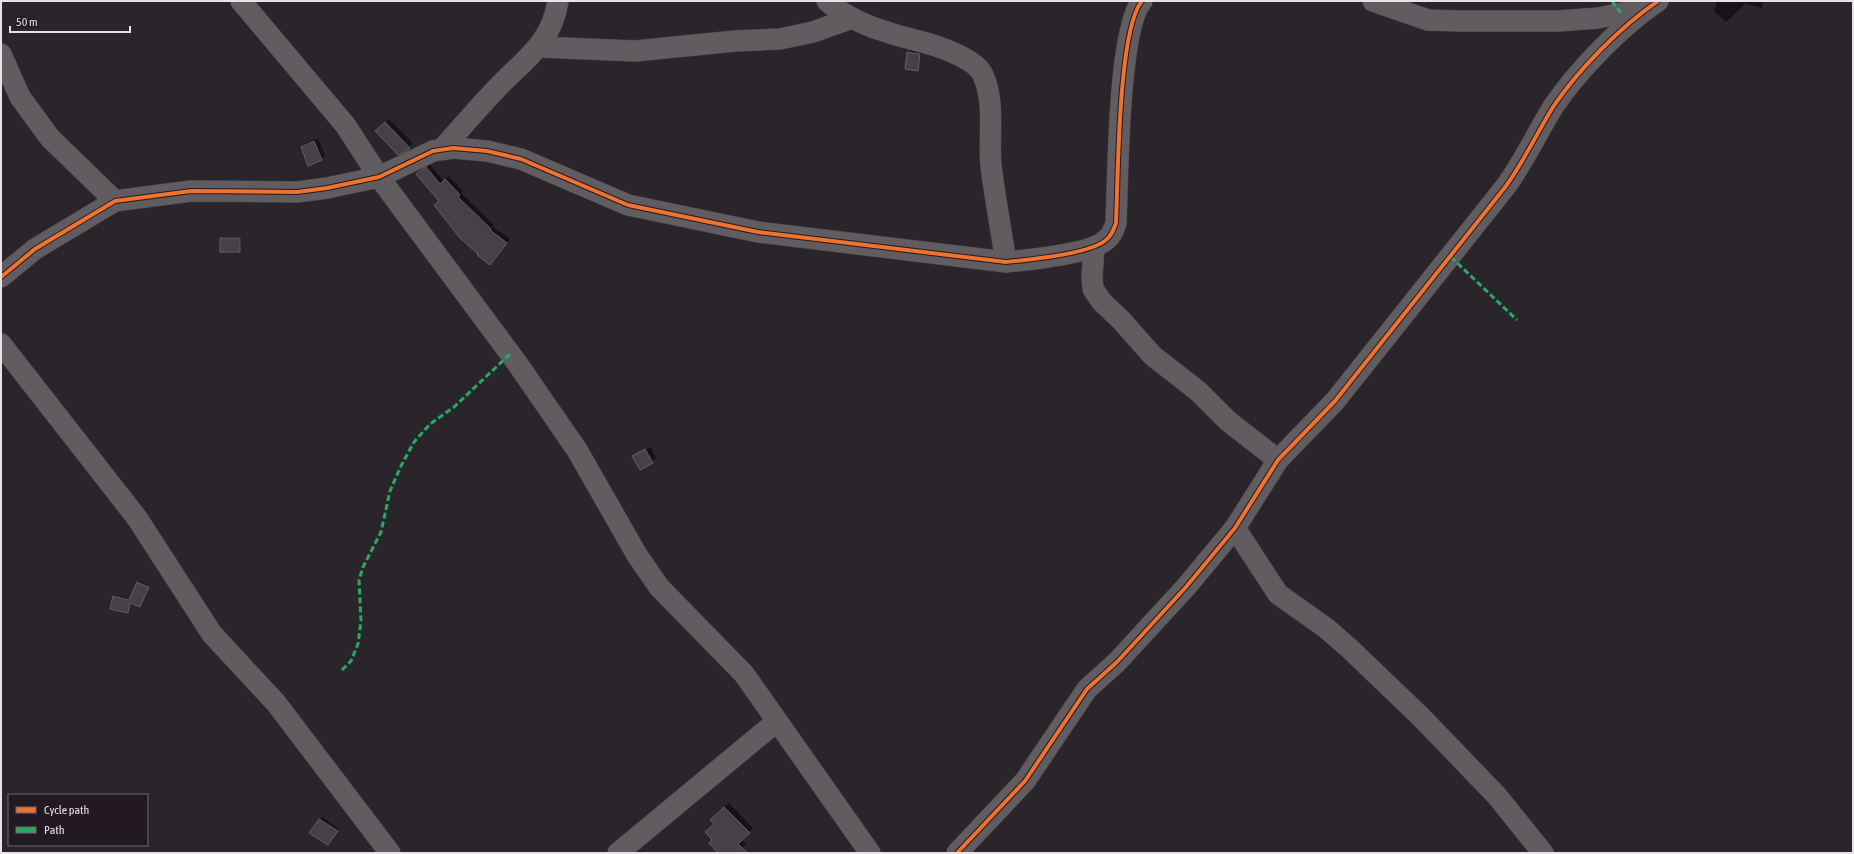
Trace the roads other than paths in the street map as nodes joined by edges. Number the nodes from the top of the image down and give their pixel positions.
1 (241, 1) edge
2 (558, 1) edge
3 (827, 1) edge
4 (1142, 1) edge
5 (1373, 1) edge
6 (1653, 5) edge
7 (852, 18) junction
8 (540, 47) junction
9 (1, 54) edge
10 (442, 149) junction
11 (379, 177) junction
12 (115, 201) junction
13 (1094, 248) junction
14 (1006, 262) junction
15 (1, 277) edge
16 (1, 344) edge
17 (1278, 460) junction
18 (1235, 528) junction
19 (776, 722) junction
20 (390, 853) edge
21 (618, 853) edge
22 (870, 853) edge
23 (957, 853) edge
24 (1543, 853) edge

1 - 11 street
2 - 8 street
3 - 7 street
4 - 13 street
5 - 6 street
6 - 17 street
7 - 8 street
7 - 14 street
8 - 10 street
9 - 12 street
10 - 11 street
10 - 14 street
11 - 12 street
11 - 19 street
12 - 15 street
13 - 14 street
13 - 17 street
16 - 20 street
17 - 18 street
18 - 23 street
18 - 24 street
19 - 21 street
19 - 22 street

